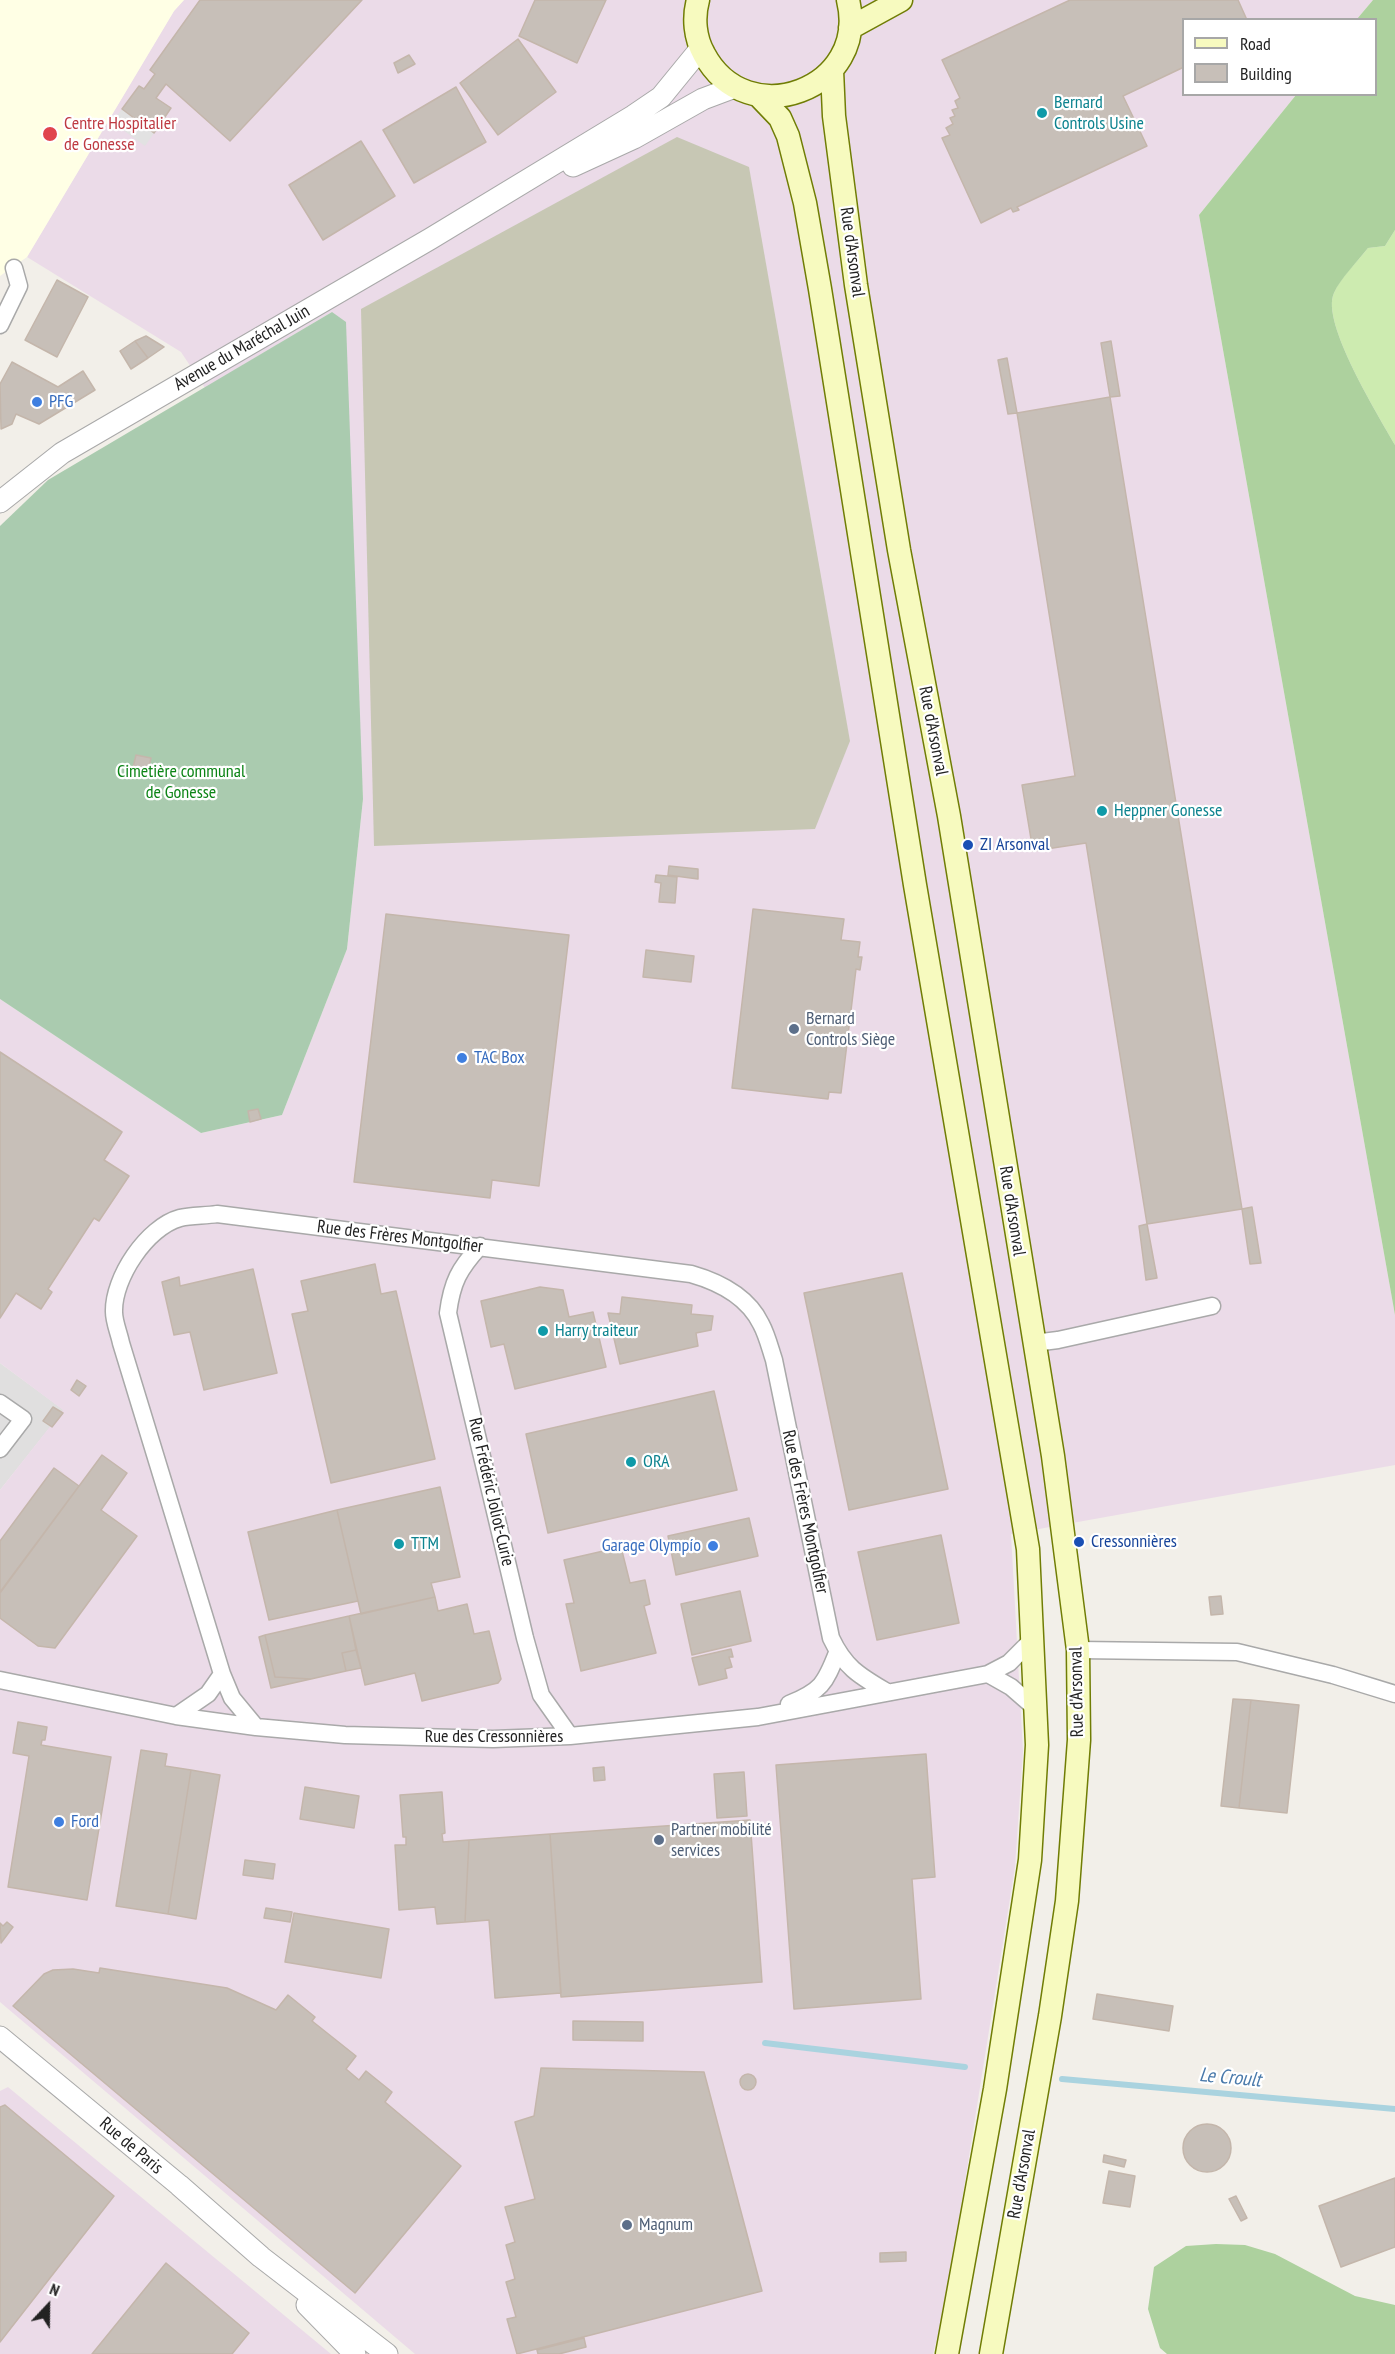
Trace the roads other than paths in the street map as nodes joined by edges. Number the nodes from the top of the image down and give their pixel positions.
1 (698, 0) edge
2 (848, 0) edge
3 (901, 0) edge
4 (850, 28) junction
5 (700, 48) junction
6 (832, 70) junction
7 (735, 87) junction
8 (758, 95) junction
9 (490, 203) junction
10 (14, 268) dead end
11 (0, 325) edge
12 (0, 502) edge
13 (480, 1246) junction
14 (1212, 1306) dead end
15 (1034, 1343) junction
16 (0, 1403) edge
17 (0, 1449) edge
18 (1033, 1639) junction
19 (1078, 1650) junction
20 (837, 1653) junction
21 (222, 1674) junction
22 (988, 1674) junction
23 (0, 1680) edge
24 (887, 1692) junction
25 (1395, 1694) edge
26 (1034, 1707) junction
27 (176, 1716) junction
28 (758, 1717) junction
29 (256, 1727) junction
30 (570, 1736) junction
31 (0, 2037) edge
32 (261, 2257) junction
33 (355, 2354) edge
34 (387, 2354) edge
35 (947, 2354) edge
36 (991, 2354) edge

1 - 5 main road
2 - 4 main road
3 - 4 main road
4 - 6 main road
5 - 7 main road
5 - 9 street, Avenue du Maréchal Juin
6 - 8 main road
6 - 15 main road, Rue d'Arsonval
7 - 8 main road
7 - 9 street, Avenue du Maréchal Juin
8 - 18 main road, Rue d'Arsonval
9 - 12 street, Avenue du Maréchal Juin
10 - 11 street
13 - 20 street, Rue des Frères Montgolfier
13 - 21 street, Rue des Frères Montgolfier
13 - 30 street, Rue Frédéric Joliot-Curie
14 - 15 street
15 - 19 main road, Rue d'Arsonval
16 - 17 street
18 - 22 street, Rue des Cressonnières
18 - 26 main road, Rue d'Arsonval
19 - 25 street
19 - 36 main road, Rue d'Arsonval
20 - 24 street, Rue des Frères Montgolfier
20 - 28 street
21 - 27 street
21 - 29 street, Rue des Frères Montgolfier
22 - 24 street, Rue des Cressonnières
22 - 26 street
23 - 27 street, Rue des Cressonnières
24 - 28 street, Rue des Cressonnières
26 - 35 main road, Rue d'Arsonval
27 - 29 street, Rue des Cressonnières
28 - 30 street, Rue des Cressonnières
29 - 30 street, Rue des Cressonnières
31 - 32 street, Rue de Paris
32 - 33 street, Rue de Paris
32 - 34 street, Rue de Paris

